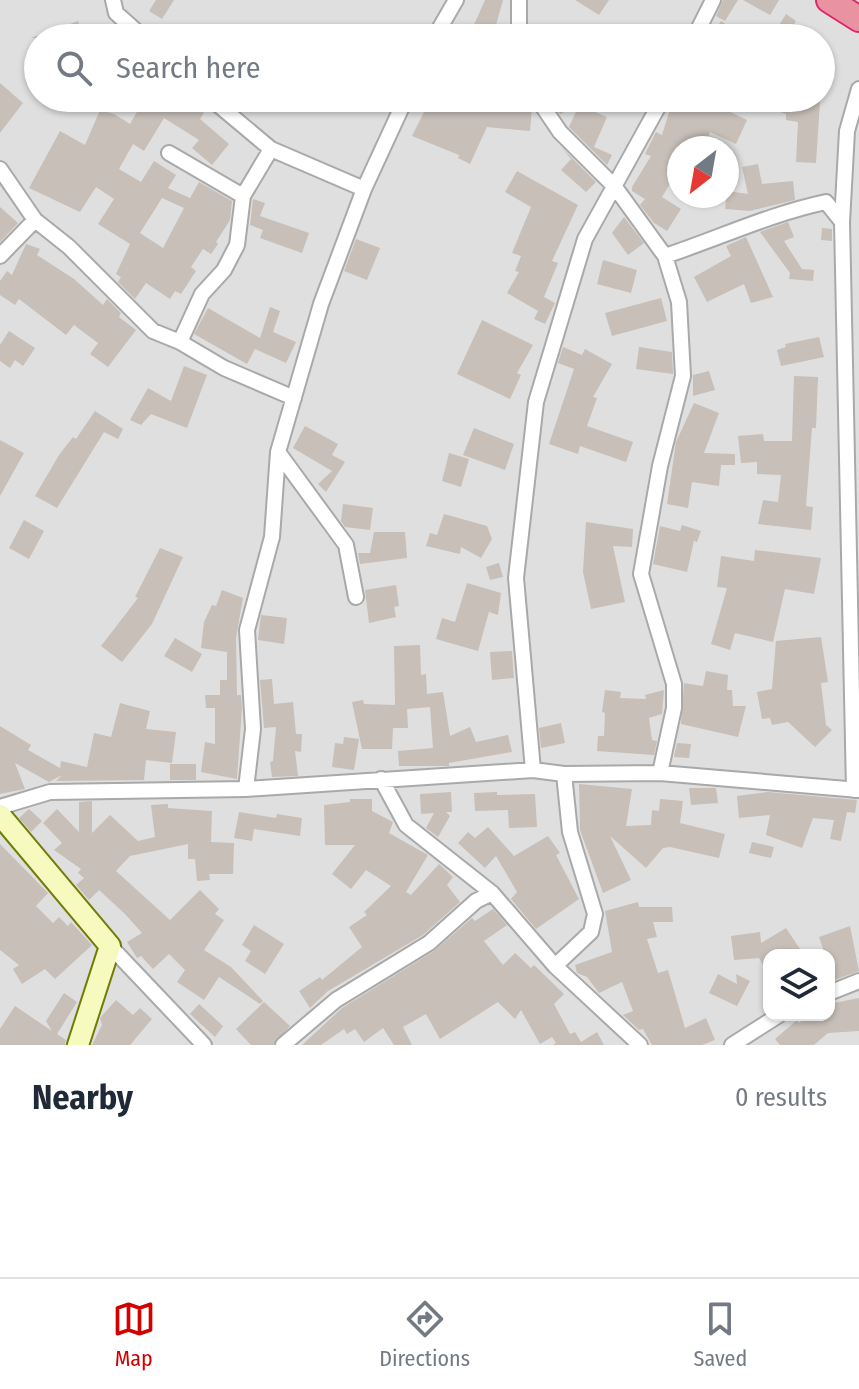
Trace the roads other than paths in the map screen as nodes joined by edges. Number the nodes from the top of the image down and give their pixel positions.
1 (113, 0) edge
2 (456, 0) edge
3 (519, 0) edge
4 (713, 0) edge
5 (829, 0) edge
6 (859, 19) edge
7 (128, 24) edge
8 (442, 24) edge
9 (519, 24) edge
10 (701, 24) edge
11 (859, 89) edge
12 (227, 112) edge
13 (400, 112) edge
14 (546, 112) edge
15 (655, 112) edge
16 (271, 149) junction
17 (169, 153) dead end
18 (0, 169) edge
19 (615, 187) junction
20 (364, 189) junction
21 (243, 196) junction
22 (35, 220) junction
23 (842, 222) junction
24 (0, 256) edge
25 (665, 256) junction
26 (180, 342) junction
27 (294, 398) junction
28 (278, 452) junction
29 (853, 471) edge
30 (853, 582) edge
31 (356, 597) dead end
32 (533, 770) junction
33 (660, 773) junction
34 (564, 774) junction
35 (381, 779) junction
36 (246, 789) junction
37 (857, 790) edge
38 (0, 807) edge
39 (0, 815) edge
40 (492, 893) junction
41 (110, 946) junction
42 (555, 966) junction
43 (859, 981) edge
44 (835, 991) edge
45 (770, 1021) edge
46 (78, 1045) edge
47 (204, 1045) edge
48 (283, 1045) edge
49 (640, 1045) edge
50 (732, 1045) edge

1 - 7 street
2 - 8 street
3 - 9 street
4 - 10 street
5 - 6 highway
11 - 23 street
12 - 16 street
13 - 20 street
14 - 19 street
15 - 19 street
16 - 20 street
16 - 21 street
17 - 21 street
18 - 22 street
19 - 25 street
19 - 32 street
20 - 27 street
21 - 26 street
22 - 24 street
22 - 26 street
23 - 25 street
23 - 29 street
25 - 33 street
26 - 27 street
27 - 28 street
28 - 31 street
28 - 36 street
29 - 30 street
30 - 37 street
32 - 34 street
32 - 35 street
33 - 34 street
33 - 37 street
34 - 42 street
35 - 36 street
35 - 40 street
36 - 38 street
39 - 41 street
40 - 42 street
40 - 48 street
41 - 46 street
41 - 47 street
42 - 49 street
43 - 44 street
45 - 50 street

